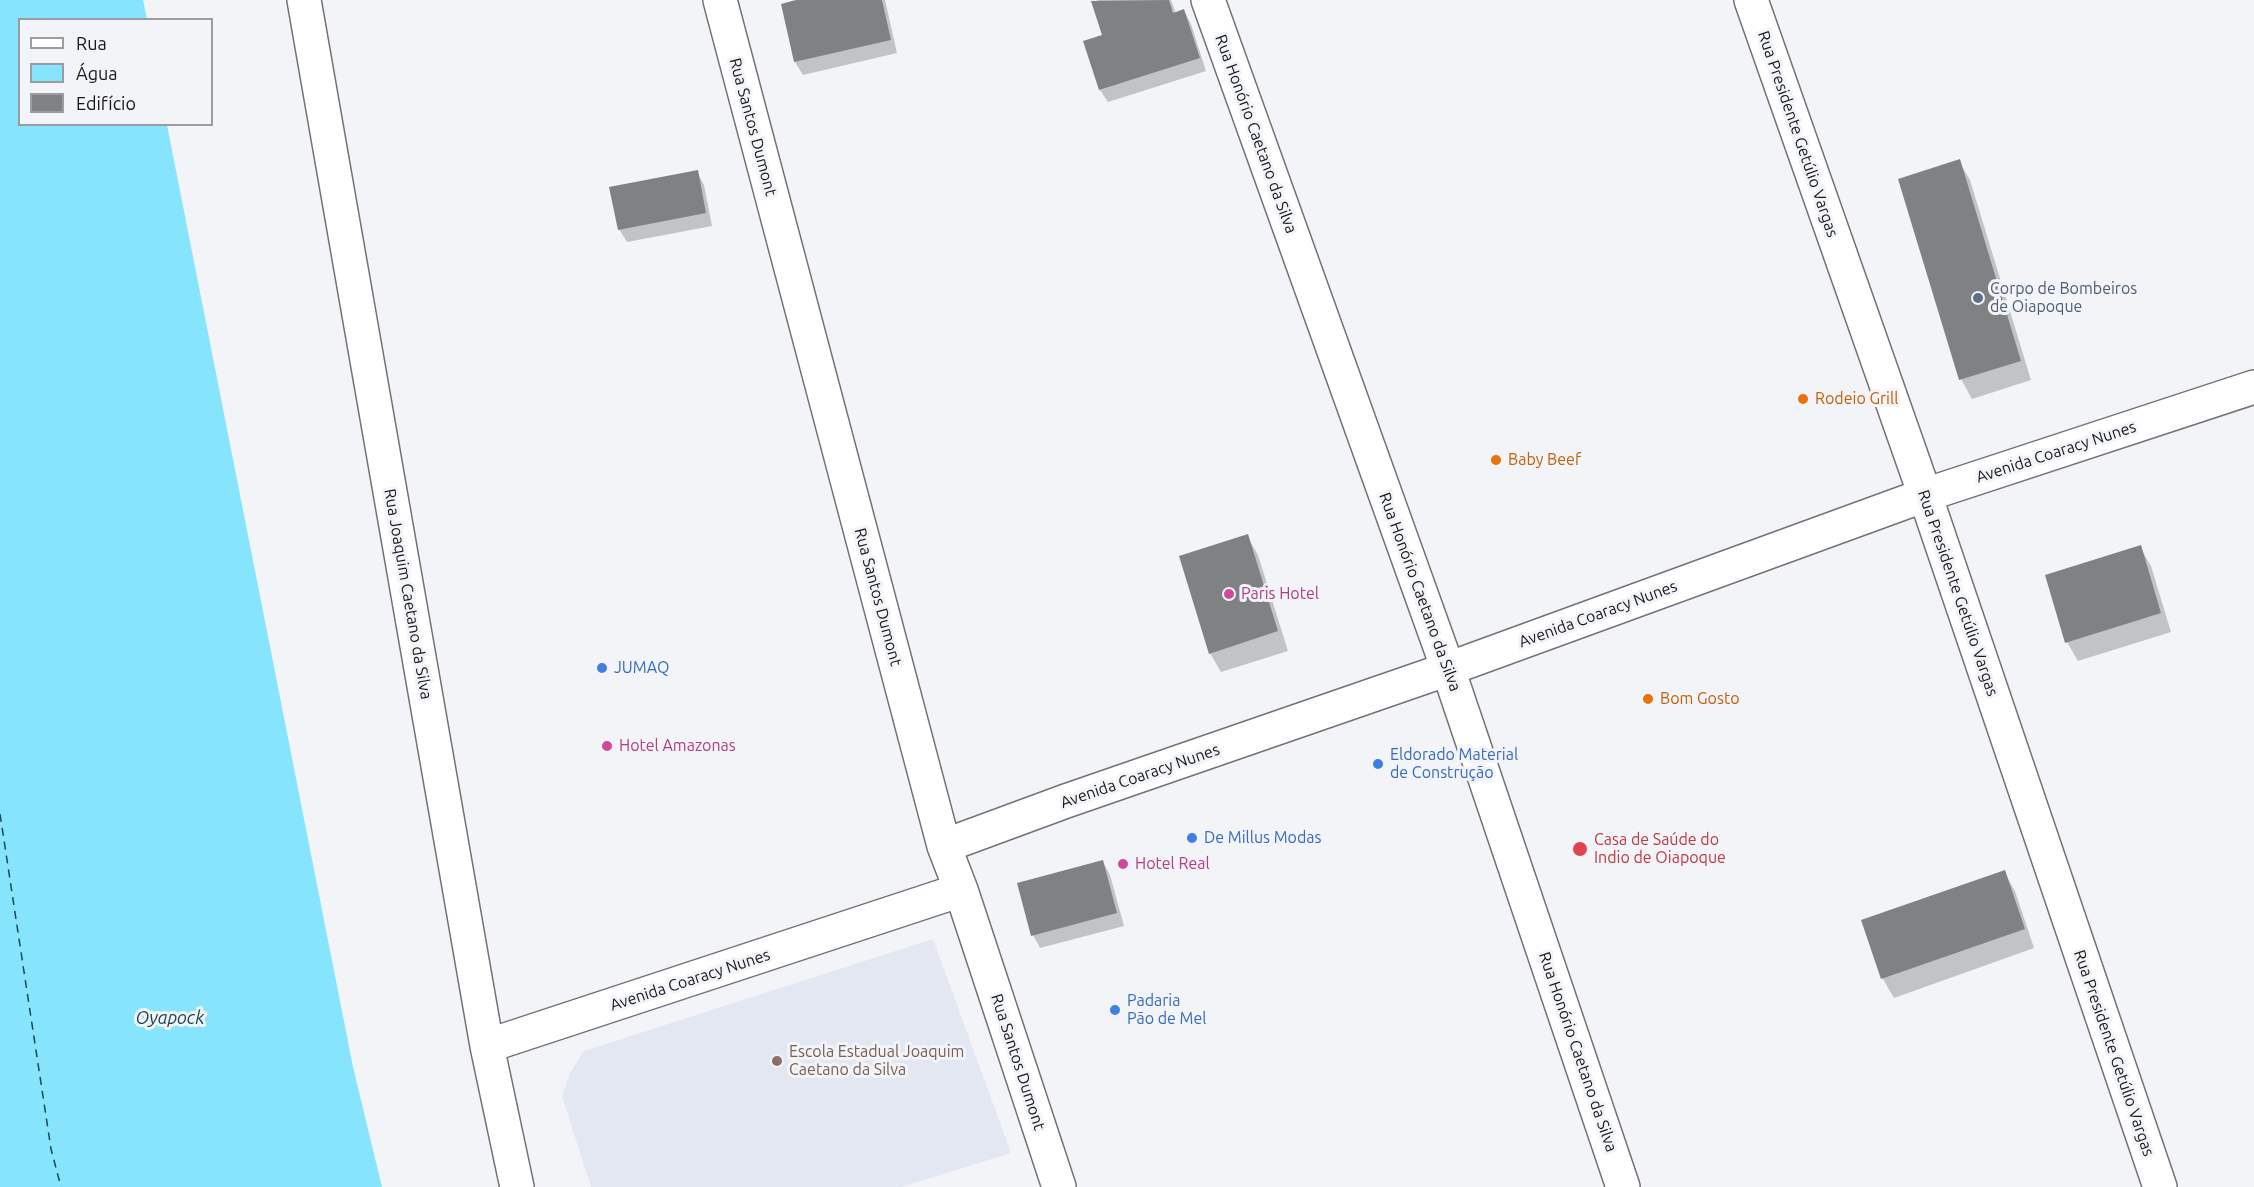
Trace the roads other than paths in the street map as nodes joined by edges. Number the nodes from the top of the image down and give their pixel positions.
1 (304, 0) edge
2 (720, 0) edge
3 (1208, 0) edge
4 (1751, 0) edge
5 (2254, 387) edge
6 (1925, 495) junction
7 (1448, 669) junction
8 (944, 846) junction
9 (961, 890) junction
10 (487, 1046) junction
11 (517, 1187) edge
12 (1059, 1187) edge
13 (1623, 1187) edge
14 (2160, 1187) edge

1 - 10 street, Rua Joaquim Caetano da Silva
2 - 8 street, Rua Santos Dumont
3 - 7 street, Rua Honório Caetano da Silva
4 - 6 street, Rua Presidente Getúlio Vargas
5 - 6 street, Avenida Coaracy Nunes
6 - 7 street, Avenida Coaracy Nunes
6 - 14 street, Rua Presidente Getúlio Vargas
7 - 8 street, Avenida Coaracy Nunes
7 - 13 street, Rua Honório Caetano da Silva
8 - 9 street, Rua Santos Dumont
9 - 10 street, Avenida Coaracy Nunes
9 - 12 street, Rua Santos Dumont
10 - 11 street, Rua Joaquim Caetano da Silva

